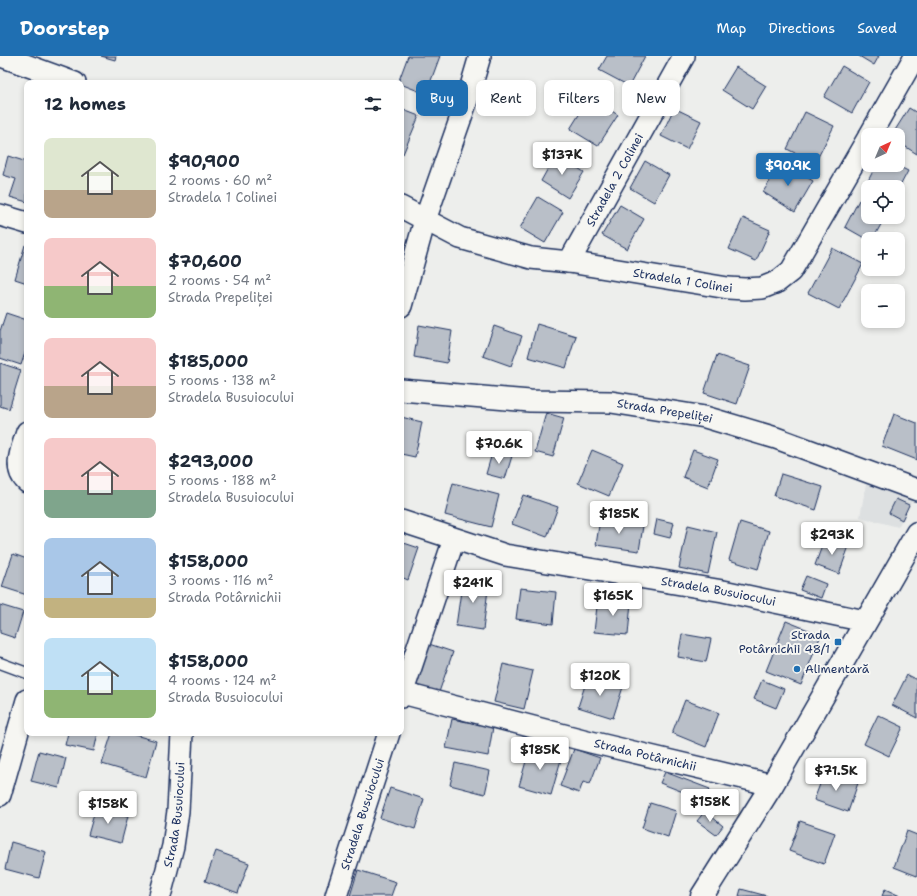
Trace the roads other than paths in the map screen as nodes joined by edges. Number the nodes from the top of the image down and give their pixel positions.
1 (1, 56) edge
2 (480, 56) edge
3 (684, 56) edge
4 (915, 56) edge
5 (67, 80) edge
6 (874, 128) edge
7 (861, 150) edge
8 (404, 209) edge
9 (425, 220) junction
10 (2, 221) edge
11 (24, 224) edge
12 (569, 262) junction
13 (404, 295) edge
14 (404, 390) edge
15 (24, 443) edge
16 (24, 479) edge
17 (917, 490) edge
18 (404, 522) edge
19 (917, 533) edge
20 (454, 539) junction
21 (911, 557) edge
22 (866, 621) junction
23 (0, 663) edge
24 (24, 672) edge
25 (404, 689) edge
26 (404, 695) edge
27 (24, 711) edge
28 (182, 736) edge
29 (388, 736) edge
30 (772, 785) junction
31 (0, 795) edge
32 (160, 896) edge
33 (336, 896) edge
34 (702, 896) edge

1 - 5 street
2 - 9 street
3 - 12 street, Stradela 2 Colinei
4 - 6 street
7 - 12 street, Stradela 1 Colinei
8 - 9 street
9 - 12 street, Stradela 1 Colinei
9 - 13 street
10 - 11 street
14 - 17 street, Strada Prepeliței
15 - 16 street
18 - 20 street, Stradela Busuiocului
19 - 21 street
20 - 22 street, Stradela Busuiocului
20 - 25 street
21 - 22 street
22 - 30 street
23 - 24 lane
26 - 30 street, Strada Potârnichii
27 - 31 street
28 - 32 street, Strada Busuiocului
29 - 33 street, Stradela Busuiocului
30 - 34 street

